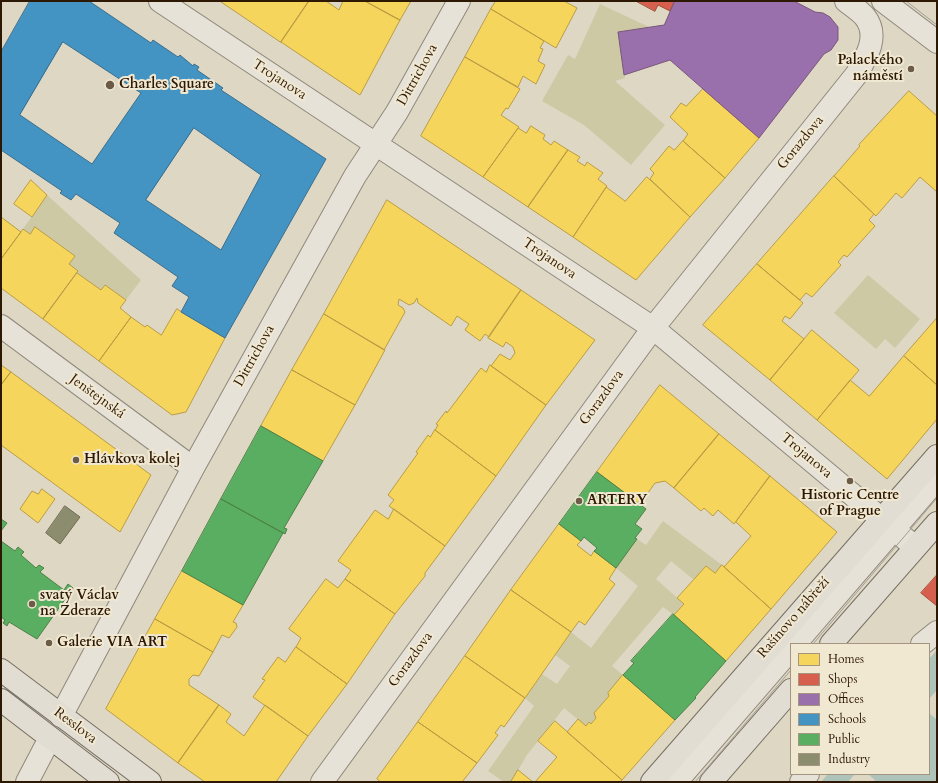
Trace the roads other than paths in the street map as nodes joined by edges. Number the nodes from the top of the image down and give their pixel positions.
1 (160, 1) edge
2 (459, 1) edge
3 (846, 1) edge
4 (883, 1) edge
5 (937, 42) edge
6 (376, 144) junction
7 (1, 326) edge
8 (652, 328) junction
9 (937, 456) edge
10 (193, 468) junction
11 (937, 479) edge
12 (937, 523) edge
13 (888, 524) junction
14 (915, 547) junction
15 (937, 632) edge
16 (797, 643) edge
17 (832, 643) edge
18 (923, 643) edge
19 (790, 650) edge
20 (1, 670) edge
21 (790, 691) edge
22 (1, 700) edge
23 (61, 716) junction
24 (50, 738) junction
25 (27, 782) edge
26 (108, 782) edge
27 (150, 782) edge
28 (322, 782) edge
29 (652, 782) edge
30 (676, 782) edge
31 (711, 782) edge

1 - 6 street, Trojanova
2 - 6 street, Dittrichova
3 - 8 street, Gorazdova
4 - 5 street
6 - 8 street, Trojanova
6 - 10 street, Dittrichova
7 - 10 street, Jenštejnská
8 - 13 street, Trojanova
8 - 28 street, Gorazdova
9 - 13 main road, Rašínovo nábřeží
10 - 23 street, Dittrichova
11 - 13 street
12 - 14 main road
13 - 14 street, Trojanova
13 - 16 street
13 - 29 main road, Rašínovo nábřeží
14 - 17 main road
15 - 18 street
19 - 30 street
20 - 23 main road, Resslova
21 - 31 main road
22 - 24 main road, Resslova
23 - 27 main road, Resslova
24 - 25 street
24 - 26 main road, Resslova

